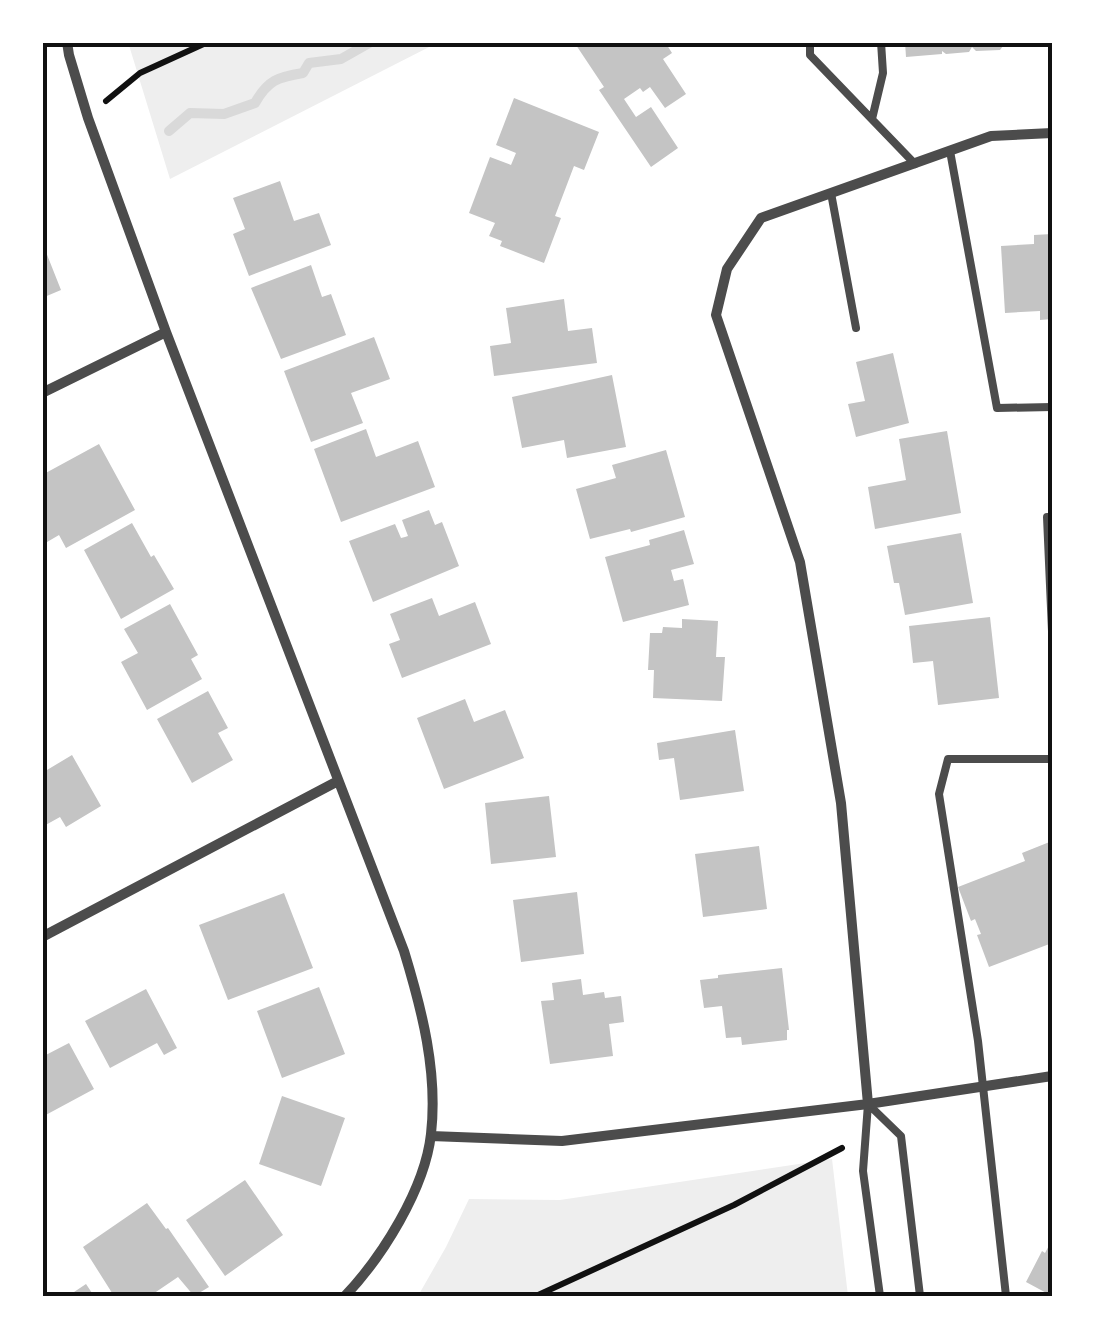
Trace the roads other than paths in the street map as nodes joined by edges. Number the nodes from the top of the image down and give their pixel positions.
1 (67, 42) edge
2 (810, 42) edge
3 (881, 42) edge
4 (872, 119) junction
5 (1052, 133) edge
6 (950, 151) junction
7 (914, 164) junction
8 (831, 192) junction
9 (856, 328) dead end
10 (166, 332) junction
11 (42, 393) edge
12 (1052, 406) edge
13 (1052, 516) edge
14 (1052, 630) edge
15 (1052, 759) edge
16 (338, 781) junction
17 (42, 937) edge
18 (1052, 1076) edge
19 (984, 1087) junction
20 (868, 1104) junction
21 (431, 1136) junction
22 (345, 1296) edge
23 (880, 1296) edge
24 (920, 1296) edge
25 (1006, 1296) edge

1 - 10 street
2 - 4 lane
3 - 4 lane
4 - 7 lane
5 - 6 street
6 - 7 street
6 - 12 lane
7 - 8 street
8 - 9 lane
8 - 20 street
10 - 11 street
10 - 16 street
13 - 14 lane
15 - 19 lane
16 - 17 street
16 - 21 street
18 - 19 street
19 - 20 street
19 - 25 lane
20 - 21 street
20 - 23 lane
20 - 24 lane
21 - 22 street

